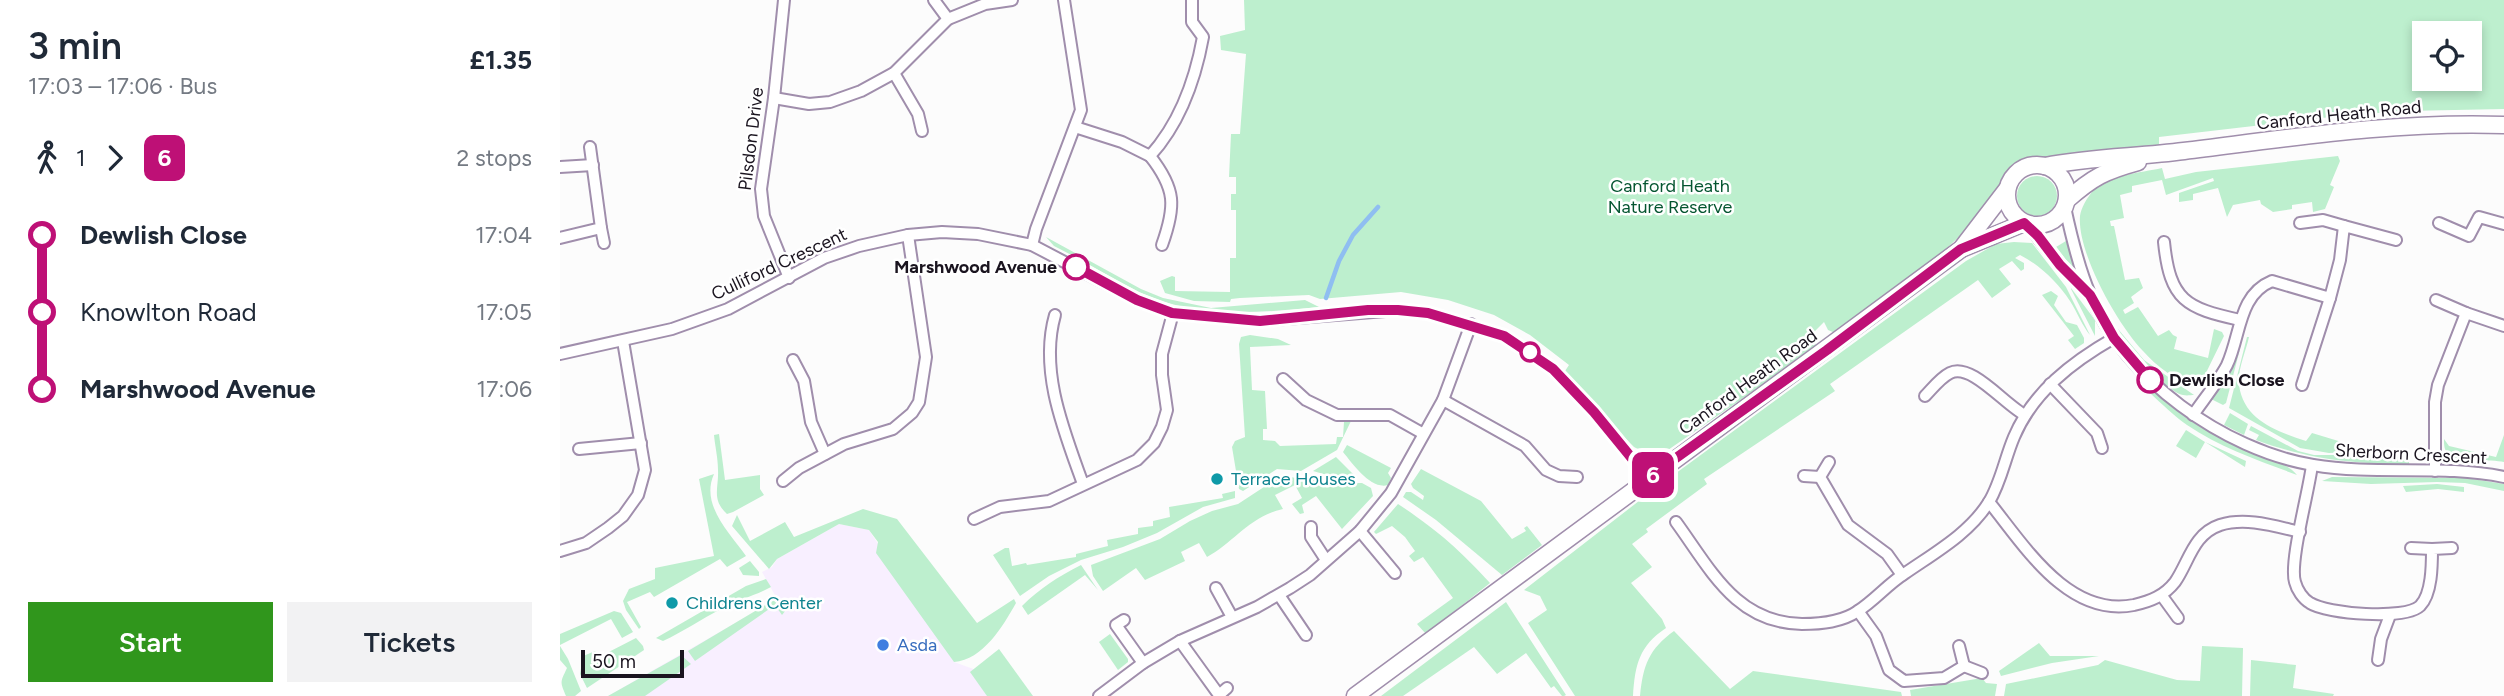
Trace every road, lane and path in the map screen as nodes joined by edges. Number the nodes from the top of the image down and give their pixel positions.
1 (784, 0) edge
2 (934, 0) edge
3 (1012, 0) edge
4 (1064, 0) edge
5 (1192, 0) edge
6 (948, 19) junction
7 (894, 73) junction
8 (774, 98) junction
9 (2504, 125) edge
10 (1075, 127) junction
11 (922, 131) dead end
12 (590, 147) dead end
13 (2178, 152) junction
14 (1150, 156) junction
15 (593, 165) junction
16 (2045, 166) junction
17 (560, 167) edge
18 (2007, 189) junction
19 (2066, 203) junction
20 (2025, 223) junction
21 (2300, 223) dead end
22 (2439, 223) dead end
23 (2504, 225) edge
24 (2344, 226) junction
25 (601, 228) junction
26 (908, 235) junction
27 (560, 238) edge
28 (2396, 240) dead end
29 (2164, 242) dead end
30 (604, 243) dead end
31 (1162, 245) dead end
32 (1032, 246) junction
33 (1961, 249) junction
34 (789, 278) junction
35 (2090, 295) junction
36 (2330, 298) junction
37 (2436, 300) dead end
38 (1172, 313) junction
39 (2466, 313) junction
40 (1055, 315) dead end
41 (2241, 320) junction
42 (1471, 324) junction
43 (2504, 326) edge
44 (2114, 338) junction
45 (623, 341) junction
46 (560, 354) edge
47 (793, 360) dead end
48 (1283, 379) dead end
49 (2050, 384) junction
50 (2302, 385) dead end
51 (1925, 396) dead end
52 (1443, 400) junction
53 (2025, 415) junction
54 (2193, 415) junction
55 (1423, 433) junction
56 (641, 443) junction
57 (579, 449) dead end
58 (2102, 449) dead end
59 (825, 454) junction
60 (1829, 462) dead end
61 (2312, 465) junction
62 (2435, 471) junction
63 (1804, 476) dead end
64 (1577, 477) dead end
65 (1820, 477) junction
66 (2504, 477) edge
67 (1648, 478) junction
68 (783, 481) dead end
69 (1083, 484) junction
70 (1989, 502) junction
71 (974, 519) dead end
72 (1676, 522) dead end
73 (1311, 527) dead end
74 (1360, 531) junction
75 (2300, 532) junction
76 (2411, 548) dead end
77 (2452, 548) dead end
78 (2432, 549) junction
79 (560, 551) edge
80 (1326, 560) junction
81 (1395, 573) dead end
82 (1902, 575) junction
83 (1216, 589) dead end
84 (1279, 595) junction
85 (2162, 596) junction
86 (1858, 611) junction
87 (2390, 615) junction
88 (1231, 617) junction
89 (2178, 618) dead end
90 (1124, 620) dead end
91 (1306, 635) dead end
92 (1180, 640) junction
93 (1959, 646) dead end
94 (2378, 660) dead end
95 (1143, 663) junction
96 (1964, 666) junction
97 (1982, 673) dead end
98 (1227, 688) dead end
99 (1099, 696) edge
100 (1355, 696) edge

1 - 8 street, Pilsdon Drive
2 - 6 street
3 - 6 street
4 - 10 street
5 - 14 street
6 - 7 street
7 - 8 street
7 - 11 street
8 - 34 street, Pilsdon Drive
9 - 13 main road, Canford Heath Road
10 - 14 street
10 - 32 street
12 - 15 street
13 - 16 main road, Canford Heath Road
13 - 19 main road, Canford Heath Road
14 - 31 street
15 - 17 street
15 - 25 street
16 - 18 main road
16 - 19 main road
18 - 20 main road
18 - 33 main road, Canford Heath Road
19 - 20 main road
19 - 35 street, Sherborn Crescent
20 - 33 main road, Canford Heath Road
20 - 35 street, Sherborn Crescent
21 - 24 street
22 - 23 street
24 - 28 street
24 - 36 street
25 - 27 street
25 - 30 street
26 - 32 street, Culliford Crescent
26 - 34 street, Culliford Crescent
26 - 59 street
29 - 41 street
32 - 38 street, Culliford Crescent
33 - 67 main road, Canford Heath Road
34 - 45 street, Culliford Crescent
35 - 44 street, Sherborn Crescent
36 - 41 street
36 - 50 street
37 - 39 street
38 - 42 street, Culliford Crescent
38 - 69 street
39 - 43 street
39 - 62 street
40 - 69 street
41 - 54 street
42 - 52 street
42 - 67 street, Culliford Crescent
44 - 49 street
44 - 54 street, Sherborn Crescent
45 - 46 street, Culliford Crescent
45 - 56 street
47 - 59 street
48 - 55 street
49 - 53 street
49 - 58 street
51 - 53 street
52 - 55 street
52 - 64 street
53 - 70 street
54 - 61 street, Sherborn Crescent
55 - 74 street
56 - 57 street
56 - 79 street
59 - 68 street
60 - 65 street
61 - 62 street, Sherborn Crescent
61 - 75 street
62 - 66 street, Sherborn Crescent
63 - 65 street
65 - 82 street
67 - 100 main road, Canford Heath Road
69 - 71 street
70 - 82 street
70 - 85 street
72 - 86 street
73 - 80 street
74 - 80 street
74 - 81 street
75 - 85 street
75 - 87 street
76 - 78 street
77 - 78 street
78 - 87 street
80 - 84 street
82 - 86 street
83 - 88 street
84 - 88 street
84 - 91 street
85 - 89 street
86 - 96 street
87 - 94 street
88 - 92 street
90 - 95 street
92 - 95 street
92 - 98 street
93 - 96 street
95 - 99 street
96 - 97 street

